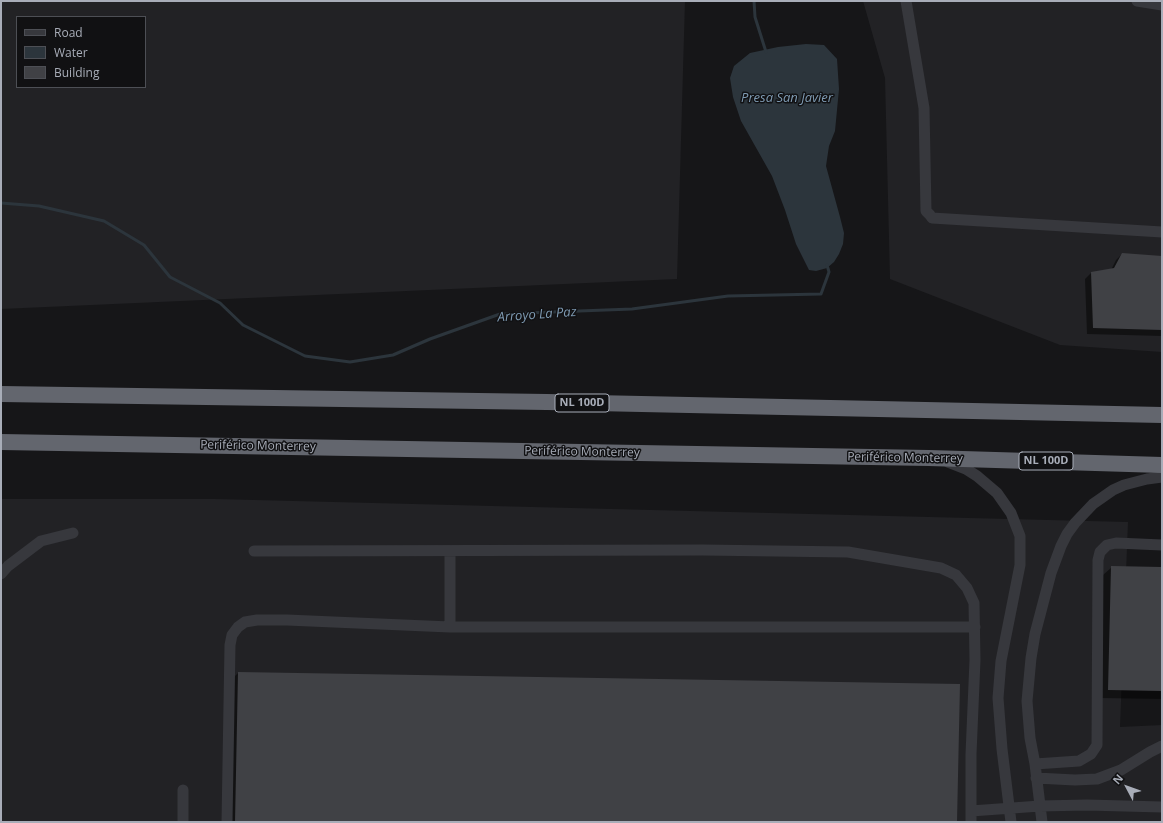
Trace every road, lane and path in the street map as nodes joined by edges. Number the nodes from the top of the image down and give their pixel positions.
1 (906, 1) edge
2 (1137, 1) edge
3 (1162, 5) edge
4 (1162, 232) edge
5 (1, 394) edge
6 (1162, 415) edge
7 (1, 442) edge
8 (930, 458) junction
9 (1162, 465) edge
10 (1162, 477) edge
11 (72, 533) dead end
12 (1162, 545) edge
13 (254, 551) dead end
14 (450, 551) junction
15 (1, 574) edge
16 (450, 627) junction
17 (975, 627) junction
18 (1162, 746) edge
19 (1050, 763) junction
20 (1034, 764) junction
21 (1036, 778) junction
22 (1051, 779) junction
23 (184, 790) dead end
24 (1040, 806) junction
25 (1162, 807) edge
26 (1009, 808) junction
27 (971, 816) edge
28 (183, 822) edge
29 (227, 822) edge
30 (1011, 822) edge
31 (1042, 822) edge

1 - 4 lane
2 - 3 lane
5 - 6 highway, NL 100D
7 - 8 highway, Periférico Monterrey / NL 100D
8 - 9 highway, Periférico Monterrey / NL 100D
8 - 26 lane
10 - 20 lane
11 - 15 lane
12 - 19 lane
13 - 14 lane
14 - 16 lane
14 - 17 lane
16 - 17 lane
16 - 29 lane
17 - 27 lane
18 - 22 lane
19 - 20 lane
19 - 22 lane
20 - 21 lane
21 - 22 lane
21 - 24 lane
23 - 28 lane
24 - 25 lane
24 - 26 lane
24 - 31 lane
26 - 27 lane
26 - 30 lane

